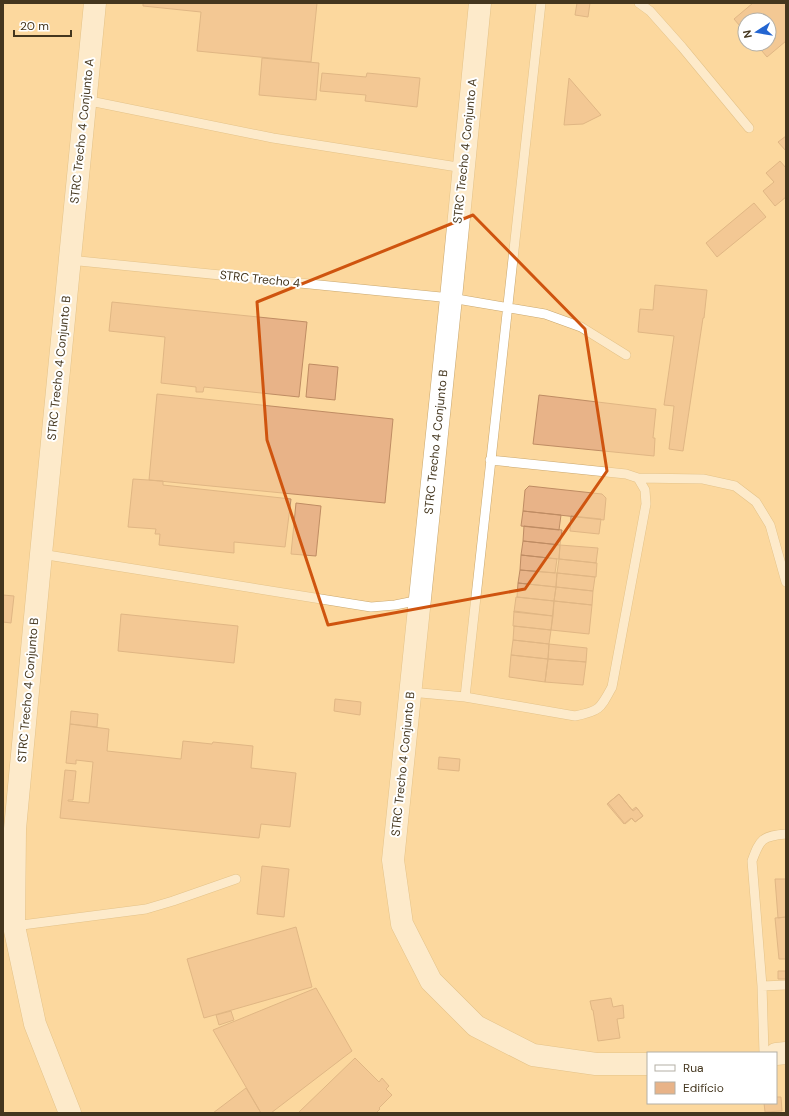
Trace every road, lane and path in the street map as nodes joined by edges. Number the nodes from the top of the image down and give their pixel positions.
1 (95, 3) edge
2 (480, 3) edge
3 (541, 3) edge
4 (639, 3) edge
5 (85, 100) junction
6 (749, 128) dead end
7 (464, 168) junction
8 (69, 260) junction
9 (451, 298) junction
10 (507, 308) junction
11 (626, 355) dead end
12 (490, 460) junction
13 (638, 478) junction
14 (41, 554) junction
15 (786, 582) edge
16 (420, 600) junction
17 (410, 692) junction
18 (465, 697) junction
19 (15, 829) junction
20 (786, 834) edge
21 (236, 879) dead end
22 (3, 887) edge
23 (14, 926) junction
24 (786, 985) edge
25 (762, 986) junction
26 (764, 1052) edge
27 (647, 1064) edge
28 (70, 1113) edge

1 - 5 street, STRC Trecho 4 Conjunto A
2 - 7 street, STRC Trecho 4 Conjunto A
3 - 10 lane
4 - 6 lane
5 - 7 lane
5 - 8 street, STRC Trecho 4 Conjunto A
7 - 9 street, STRC Trecho 4 Conjunto A
8 - 9 lane, STRC Trecho 4
8 - 14 street, STRC Trecho 4 Conjunto B
9 - 10 lane, STRC Trecho 4
9 - 16 street, STRC Trecho 4 Conjunto B
10 - 11 lane, STRC Trecho 4
10 - 12 lane
12 - 13 lane
12 - 18 lane
13 - 15 lane
13 - 18 lane
14 - 16 lane
14 - 19 street, STRC Trecho 4 Conjunto B
16 - 17 street, STRC Trecho 4 Conjunto B
17 - 18 lane
17 - 27 street, STRC Trecho 4 Conjunto B
19 - 22 street
19 - 23 street, STRC Trecho 4 Conjunto B
20 - 25 lane
21 - 23 lane
23 - 28 street, STRC Trecho 4 Conjunto B
24 - 25 lane
25 - 26 lane

